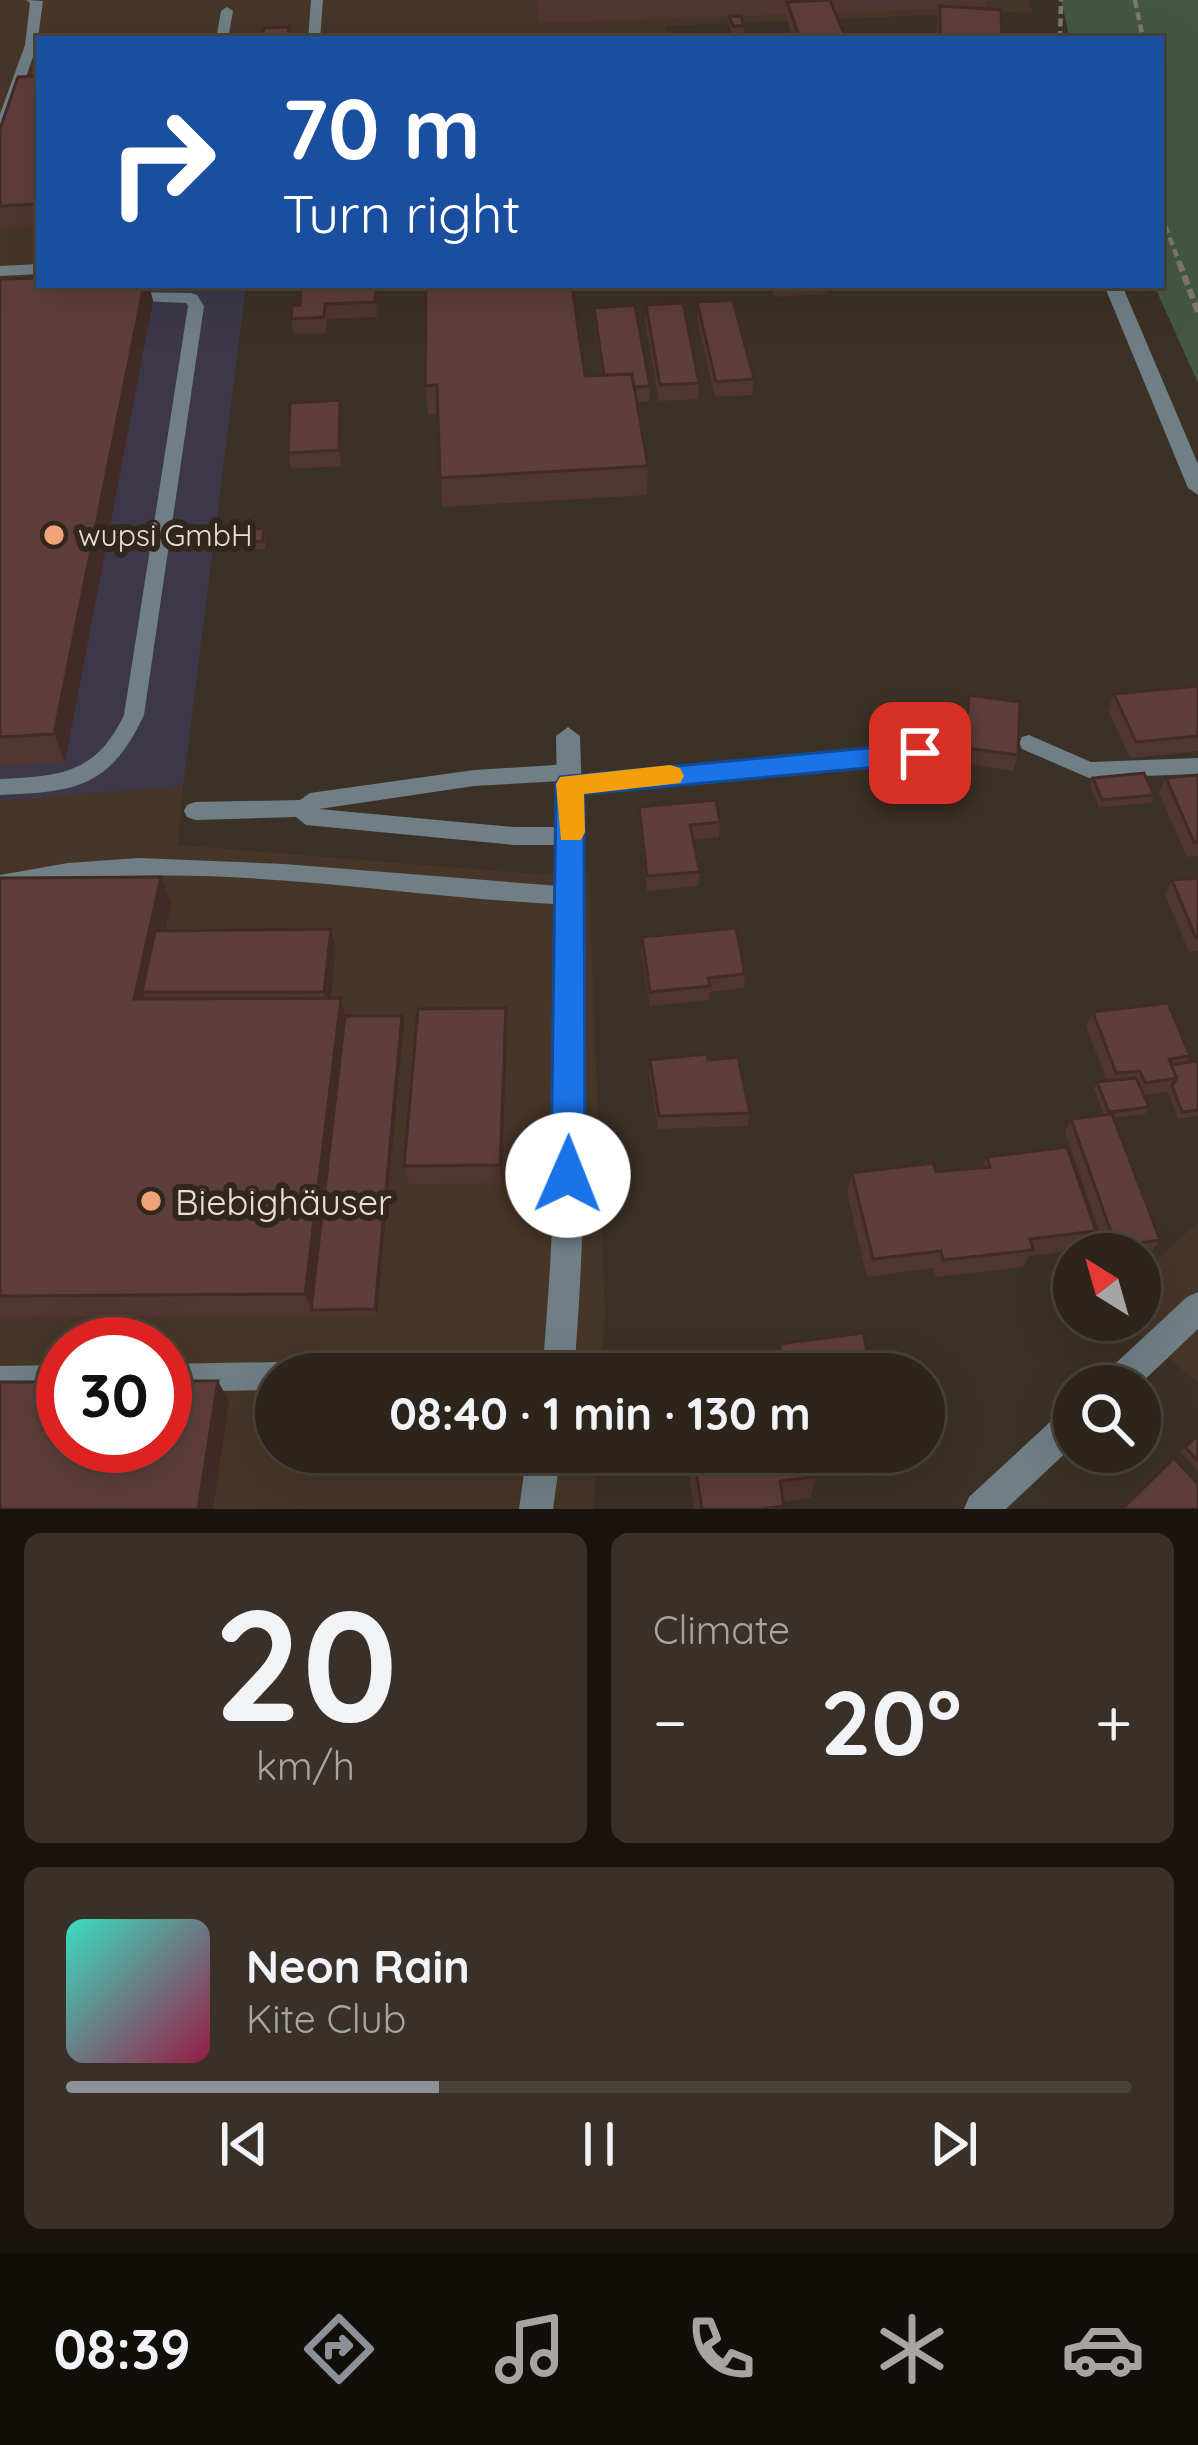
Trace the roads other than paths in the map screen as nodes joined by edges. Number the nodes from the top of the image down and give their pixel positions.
1 (32, 0) edge
2 (317, 0) edge
3 (227, 11) dead end
4 (223, 36) edge
5 (314, 36) edge
6 (0, 133) edge
7 (36, 269) edge
8 (0, 271) edge
9 (1114, 288) edge
10 (109, 297) edge
11 (1198, 488) edge
12 (568, 736) dead end
13 (1028, 742) dead end
14 (920, 753) dead end
15 (1198, 766) edge
16 (570, 778) junction
17 (0, 787) edge
18 (308, 808) junction
19 (195, 811) dead end
20 (571, 836) junction
21 (0, 884) edge
22 (572, 896) junction
23 (1198, 1308) edge
24 (560, 1353) edge
25 (1137, 1365) edge
26 (255, 1376) edge
27 (192, 1378) edge
28 (36, 1379) edge
29 (0, 1380) edge
30 (1053, 1442) edge
31 (541, 1473) edge
32 (536, 1509) edge
33 (981, 1509) edge

1 - 6 lane
2 - 5 lane
3 - 4 lane
7 - 8 street
9 - 11 street
10 - 17 lane
12 - 16 street
13 - 15 lane
14 - 16 lane
16 - 18 lane
16 - 20 street
18 - 19 lane
18 - 20 lane
20 - 22 street
21 - 22 lane
22 - 24 street
23 - 25 street
26 - 27 lane
28 - 29 lane
30 - 33 street
31 - 32 street

